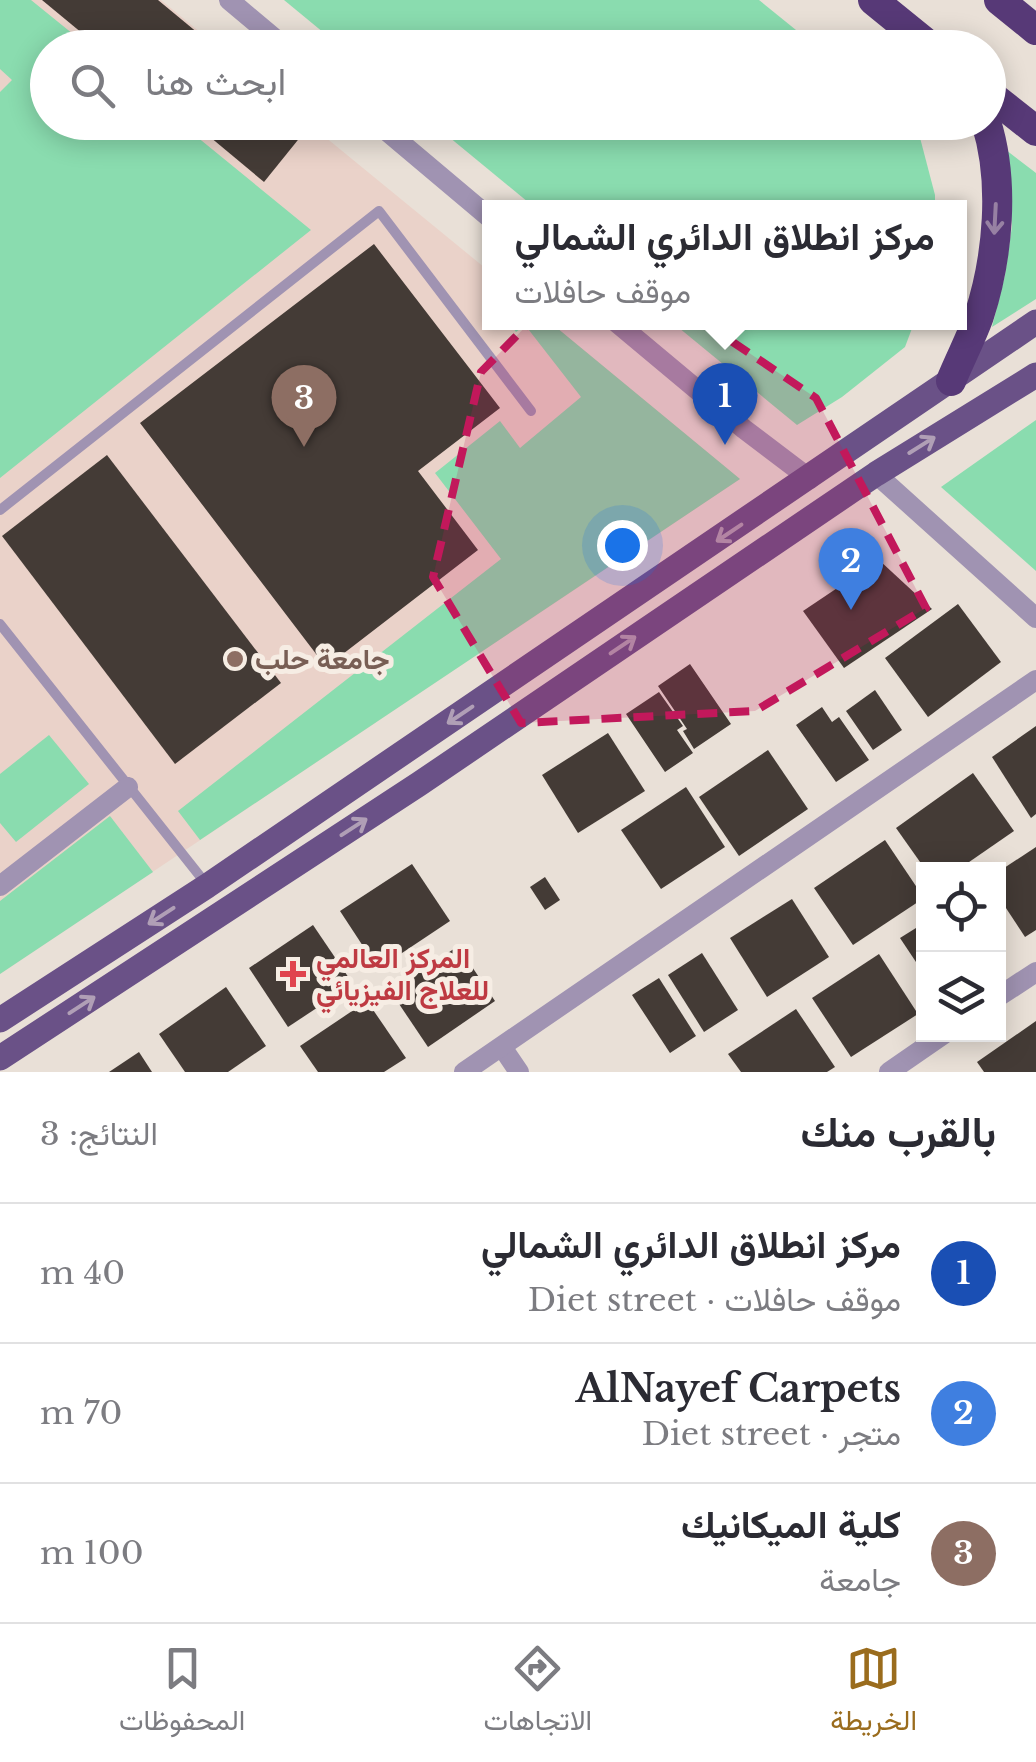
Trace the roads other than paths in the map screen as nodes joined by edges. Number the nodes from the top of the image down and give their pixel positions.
1 (229, 0) edge
2 (874, 0) edge
3 (999, 0) edge
4 (265, 30) edge
5 (910, 30) edge
6 (1036, 30) edge
7 (1006, 108) edge
8 (1036, 131) edge
9 (397, 140) edge
10 (989, 140) edge
11 (482, 211) edge
12 (626, 330) edge
13 (1030, 333) edge
14 (1036, 375) edge
15 (951, 381) junction
16 (531, 411) dead end
17 (876, 474) junction
18 (810, 479) junction
19 (0, 510) edge
20 (1036, 618) edge
21 (0, 624) edge
22 (1036, 680) edge
23 (128, 788) junction
24 (0, 886) edge
25 (208, 886) junction
26 (1036, 972) edge
27 (1006, 993) edge
28 (0, 1020) edge
29 (932, 1042) edge
30 (502, 1047) junction
31 (0, 1058) edge
32 (464, 1072) edge
33 (519, 1072) edge
34 (889, 1072) edge

1 - 4 street
2 - 5 highway
3 - 6 highway
7 - 8 highway
9 - 11 street
10 -> 15 highway
12 - 18 street
13 - 15 main road
17 -> 14 main road
15 - 18 main road
16 - 19 lane
17 - 20 street
31 -> 17 main road
18 -> 25 main road
21 - 23 lane
22 - 30 street
23 - 24 street
23 - 25 lane
25 -> 28 main road
26 - 27 street
29 - 34 street
30 - 32 street
30 - 33 street

